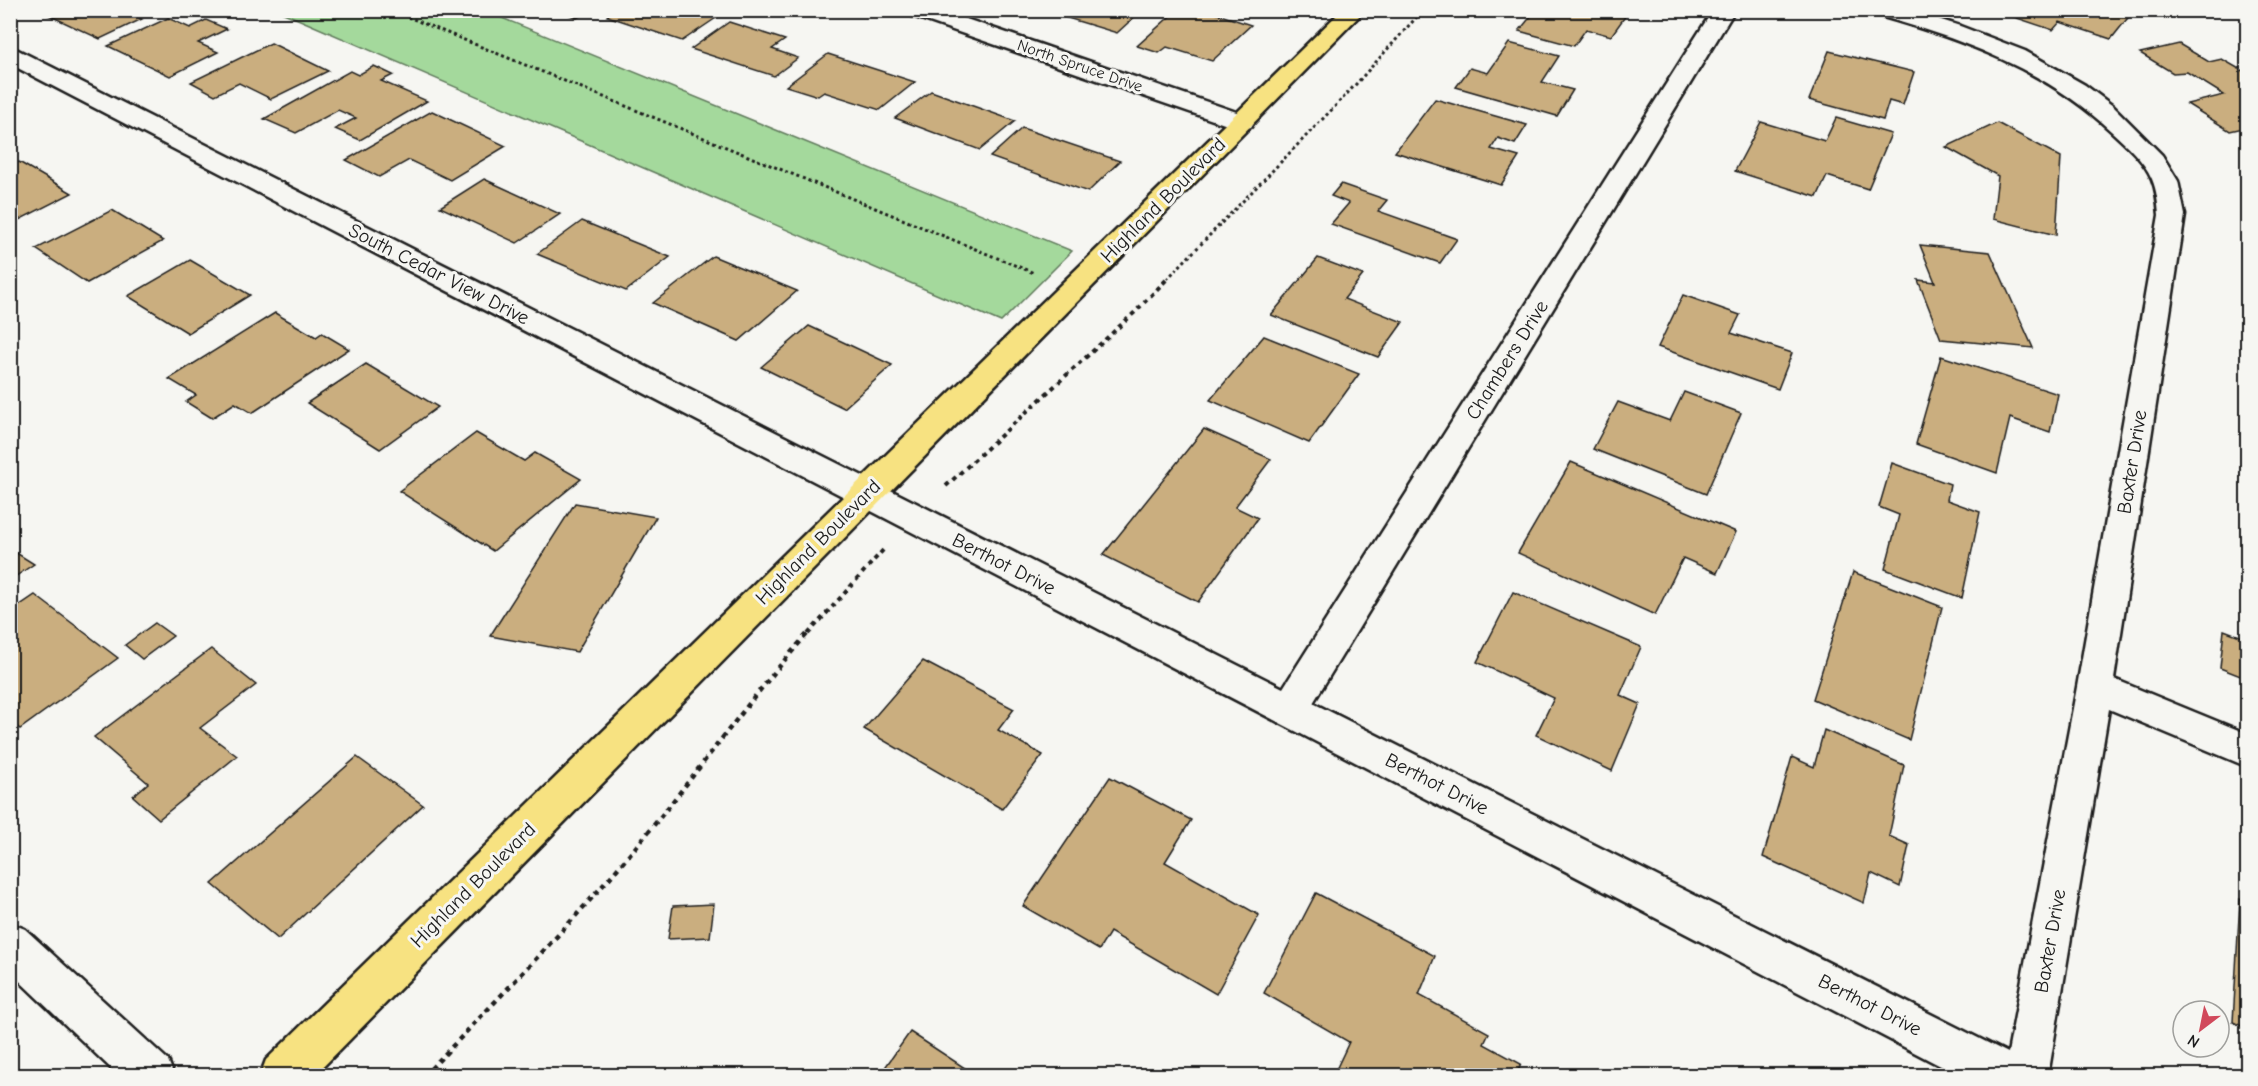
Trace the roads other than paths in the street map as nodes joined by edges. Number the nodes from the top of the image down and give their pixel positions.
1 (917, 10) edge
2 (1355, 10) edge
3 (1724, 10) edge
4 (1884, 10) edge
5 (10, 55) edge
6 (1242, 122) junction
7 (867, 494) junction
8 (2095, 687) junction
9 (1290, 709) junction
10 (2247, 751) edge
11 (10, 943) edge
12 (152, 1076) edge
13 (282, 1076) edge
14 (2007, 1076) edge
15 (2026, 1076) edge

1 - 6 street, North Spruce Drive
2 - 6 main road, Highland Boulevard
3 - 9 street, Chambers Drive
4 - 8 street, Baxter Drive
5 - 7 street, South Cedar View Drive
6 - 7 main road, Highland Boulevard
7 - 9 street, Berthot Drive
7 - 13 main road, Highland Boulevard
8 - 10 street
8 - 15 street, Baxter Drive
9 - 14 street, Berthot Drive
11 - 12 street

